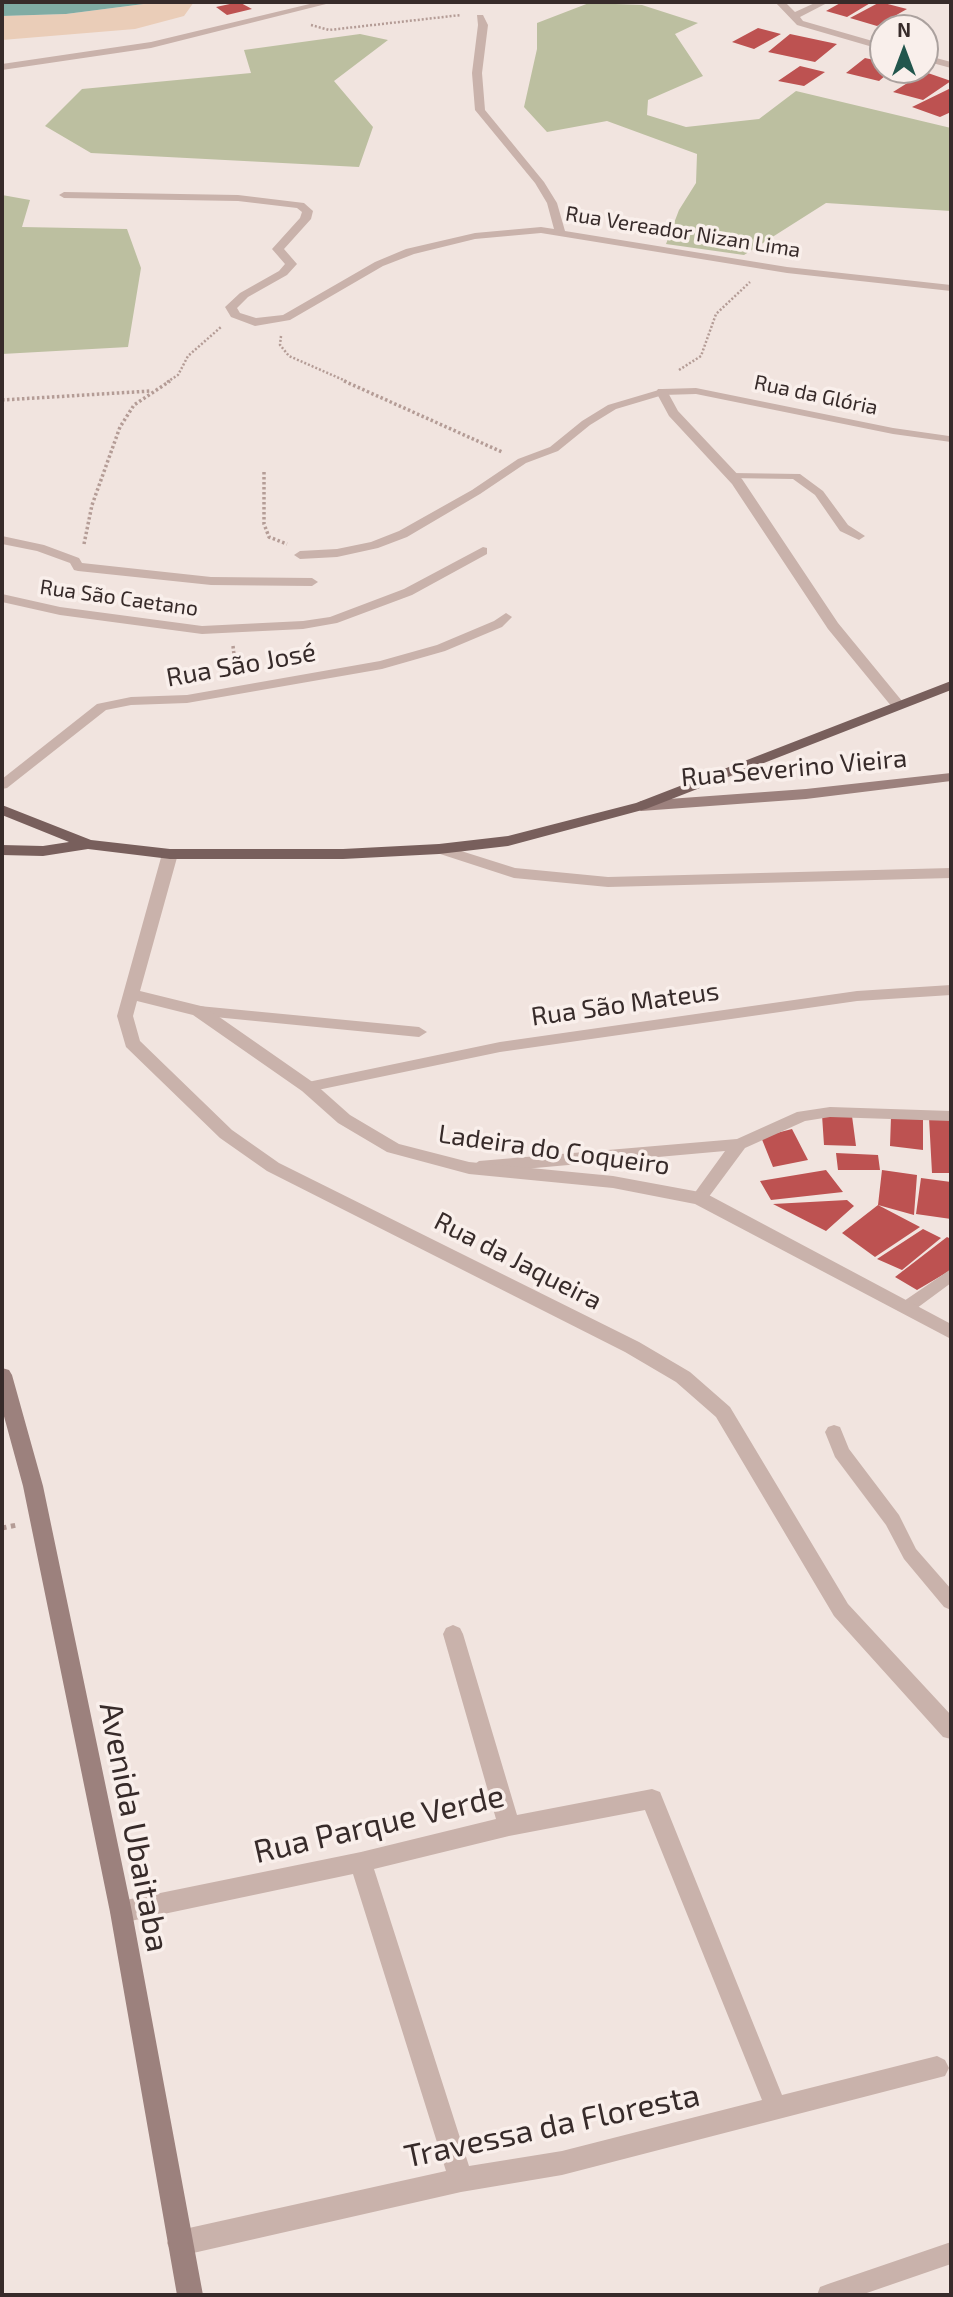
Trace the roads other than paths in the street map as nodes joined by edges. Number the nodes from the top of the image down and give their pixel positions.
1 (329, 2) edge
2 (780, 2) edge
3 (824, 2) edge
4 (795, 16) junction
5 (480, 17) road end
6 (869, 43) edge
7 (2, 67) edge
8 (64, 195) dead end
9 (559, 231) junction
10 (951, 288) edge
11 (662, 392) junction
12 (951, 441) edge
13 (732, 476) junction
14 (859, 536) dead end
15 (2, 540) edge
16 (483, 551) dead end
17 (300, 555) road end
18 (312, 582) dead end
19 (2, 598) edge
20 (506, 617) dead end
21 (951, 685) edge
22 (897, 704) junction
23 (951, 777) edge
24 (2, 785) edge
25 (641, 806) junction
26 (2, 810) edge
27 (88, 844) junction
28 (439, 849) junction
29 (2, 850) edge
30 (170, 854) junction
31 (951, 873) edge
32 (951, 990) edge
33 (131, 994) junction
34 (199, 1010) junction
35 (419, 1032) dead end
36 (308, 1087) junction
37 (951, 1116) edge
38 (738, 1144) junction
39 (469, 1168) junction
40 (699, 1198) junction
41 (951, 1275) edge
42 (906, 1307) junction
43 (951, 1332) edge
44 (2, 1374) edge
45 (834, 1432) dead end
46 (951, 1602) edge
47 (453, 1634) dead end
48 (951, 1730) edge
49 (509, 1826) junction
50 (360, 1862) junction
51 (121, 1912) junction
52 (937, 2068) dead end
53 (772, 2093) dead end
54 (461, 2180) junction
55 (180, 2243) junction
56 (951, 2253) edge
57 (190, 2295) edge
58 (828, 2295) edge

1 - 7 street
2 - 4 street
3 - 4 street
4 - 6 street
5 - 9 street
8 - 9 street, Rua Vereador Nizan Lima
9 - 10 street, Rua Vereador Nizan Lima
11 - 12 lane, Rua da Glória
11 - 13 street
11 - 17 lane, Rua da Glória
13 - 14 lane
13 - 22 street
15 - 18 lane
16 - 19 lane, Rua São Caetano
20 - 24 lane, Rua São José
21 - 22 main road
22 - 25 main road
23 - 25 main road, Rua Severino Vieira
25 - 28 main road
26 - 27 main road
27 - 29 main road
27 - 30 main road
28 - 30 main road
28 - 31 street
30 - 33 street, Rua da Jaqueira
32 - 36 lane, Rua São Mateus
33 - 34 street, Ladeira do Coqueiro
33 - 48 street, Rua da Jaqueira
34 - 35 lane
34 - 36 street, Ladeira do Coqueiro
36 - 39 street, Ladeira do Coqueiro
37 - 38 lane
38 - 39 lane
38 - 40 lane
39 - 40 street, Ladeira do Coqueiro
40 - 42 street, Ladeira do Coqueiro
41 - 42 lane
42 - 43 street, Ladeira do Coqueiro
44 - 51 main road, Avenida Ubaitaba
45 - 46 lane
47 - 49 street
49 - 50 street, Rua Parque Verde
49 - 53 street, Rua Parque Verde
50 - 51 street, Rua Parque Verde
50 - 54 street
51 - 55 main road, Avenida Ubaitaba
52 - 54 street, Travessa da Floresta
54 - 55 street, Travessa da Floresta
55 - 57 main road, Avenida Ubaitaba
56 - 58 lane

